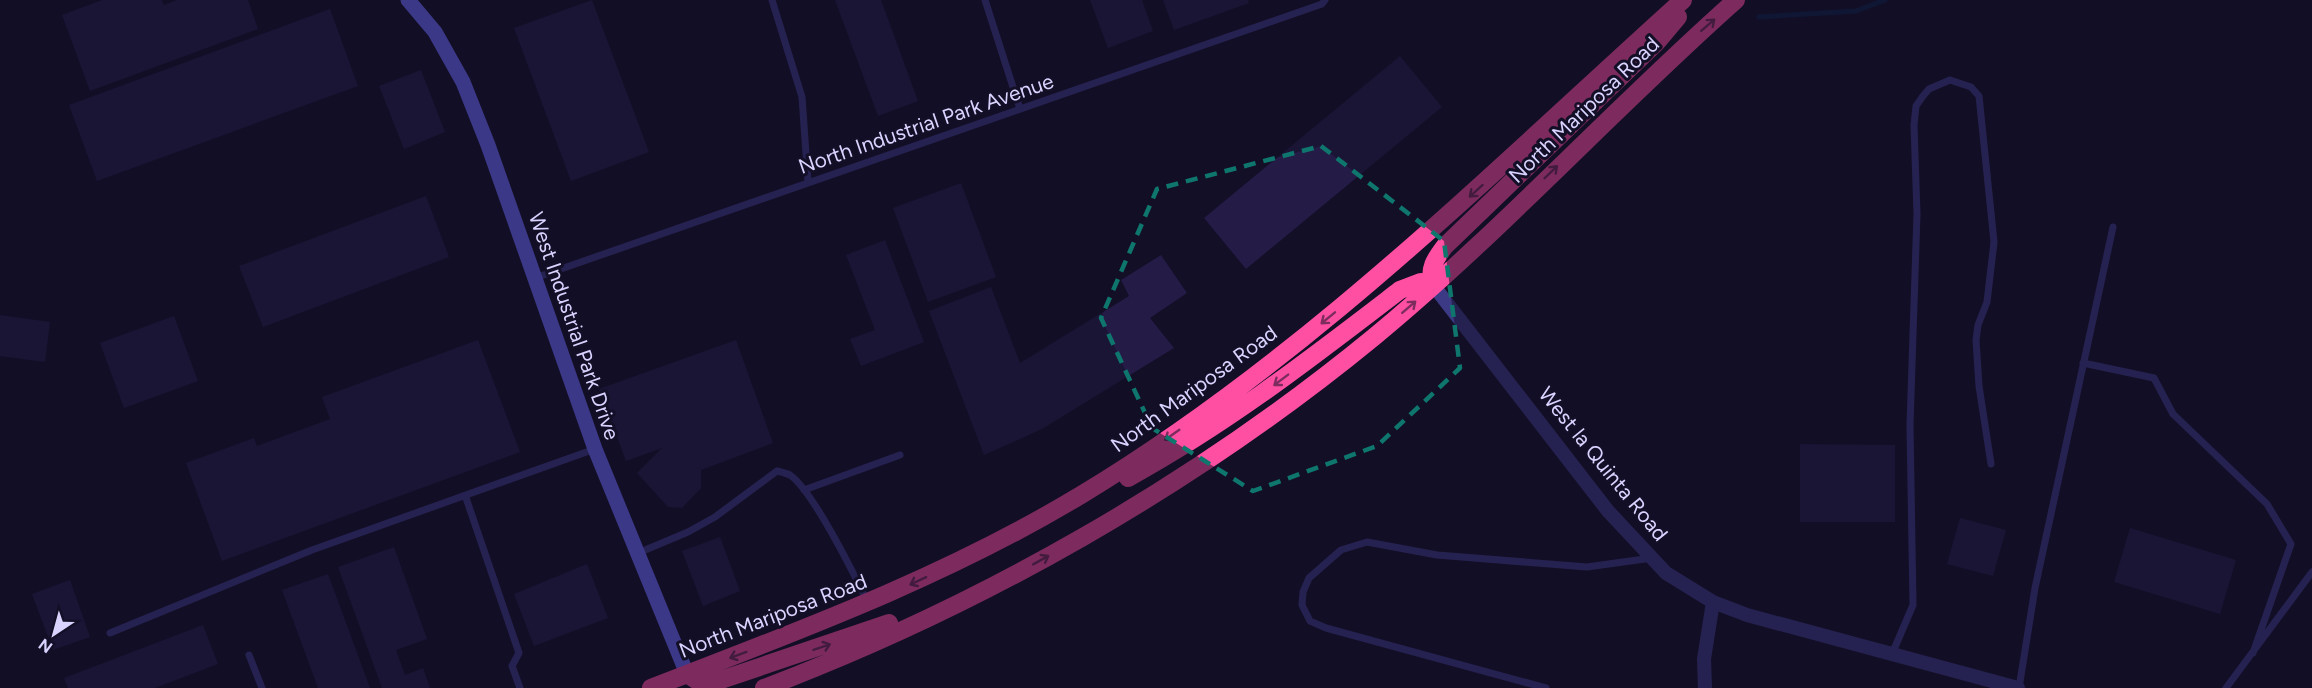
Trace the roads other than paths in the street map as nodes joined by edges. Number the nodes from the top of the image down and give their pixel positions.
1 (408, 0) edge
2 (772, 0) edge
3 (984, 0) edge
4 (1325, 0) edge
5 (1683, 0) edge
6 (1691, 0) edge
7 (1736, 0) edge
8 (1650, 40) junction
9 (1020, 109) junction
10 (808, 182) junction
11 (2113, 227) dead end
12 (535, 278) junction
13 (1433, 285) junction
14 (2083, 363) junction
15 (595, 449) junction
16 (900, 455) dead end
17 (1991, 464) dead end
18 (804, 490) junction
19 (465, 495) junction
20 (638, 553) junction
21 (970, 555) junction
22 (1652, 558) junction
23 (2312, 572) edge
24 (989, 587) junction
25 (1713, 602) junction
26 (868, 604) junction
27 (110, 633) dead end
28 (2253, 653) junction
29 (1892, 654) junction
30 (249, 656) dead end
31 (686, 681) edge
32 (262, 688) edge
33 (520, 688) edge
34 (651, 688) edge
35 (764, 688) edge
36 (1546, 688) edge
37 (1705, 688) edge
38 (2018, 688) edge
39 (2226, 688) edge

1 - 12 street, West Industrial Park Drive
2 - 10 lane
3 - 9 lane
4 - 9 lane, North Industrial Park Avenue
5 - 8 highway, North Mariposa Road
6 - 8 highway
13 -> 7 highway, North Mariposa Road
8 - 13 highway
8 -> 21 highway, North Mariposa Road
9 - 10 lane, North Industrial Park Avenue
10 - 12 lane, North Industrial Park Avenue
11 - 14 lane
12 - 15 street, West Industrial Park Drive
13 -> 21 highway
13 - 22 street, West la Quinta Road
24 -> 13 highway, North Mariposa Road
14 - 28 lane
14 - 38 lane
15 - 19 lane
15 - 20 street, West Industrial Park Drive
16 - 18 lane
17 - 29 lane
18 - 20 lane
18 - 26 lane
19 - 27 lane
19 - 33 lane
20 - 31 street, West Industrial Park Drive
21 -> 26 highway, North Mariposa Road
22 - 25 street, West la Quinta Road
22 - 36 lane
23 - 28 lane
31 -> 24 highway
24 - 35 highway, North Mariposa Road
25 - 29 street, West la Quinta Road
25 - 37 street
26 -> 31 highway, North Mariposa Road
28 - 39 lane
29 - 38 street, West la Quinta Road
30 - 32 lane
31 - 34 highway, North Mariposa Road

